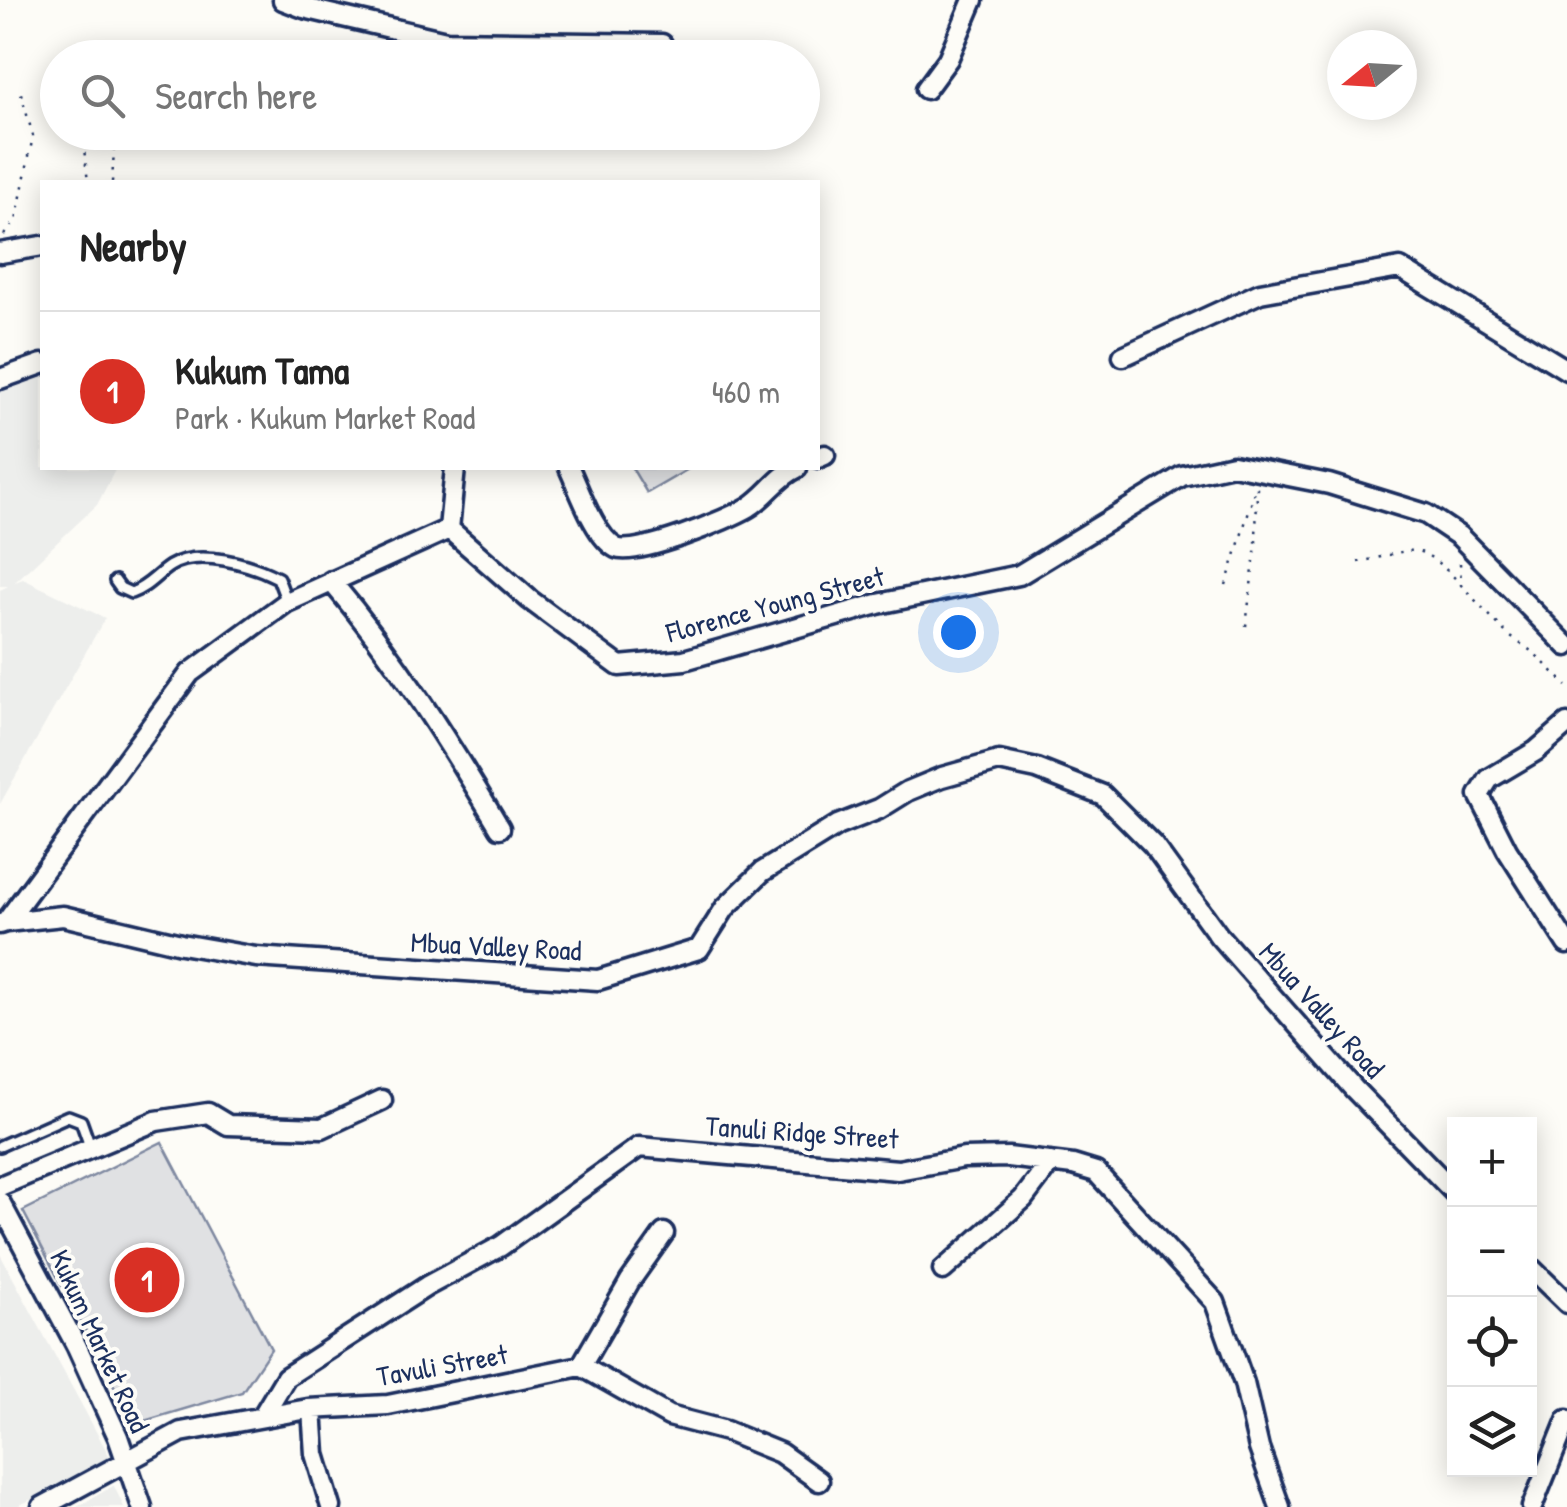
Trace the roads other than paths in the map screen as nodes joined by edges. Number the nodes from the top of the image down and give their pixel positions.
1 (284, 0) edge
2 (973, 0) edge
3 (446, 40) edge
4 (926, 89) dead end
5 (40, 246) edge
6 (0, 253) edge
7 (1122, 356) dead end
8 (40, 365) edge
9 (1567, 370) edge
10 (0, 379) edge
11 (455, 470) edge
12 (570, 470) edge
13 (792, 470) edge
14 (449, 529) junction
15 (115, 581) dead end
16 (331, 581) junction
17 (287, 602) junction
18 (1567, 646) edge
19 (1567, 724) edge
20 (500, 828) dead end
21 (3, 923) edge
22 (1567, 944) edge
23 (382, 1100) dead end
24 (0, 1146) edge
25 (91, 1149) junction
26 (1051, 1162) junction
27 (1447, 1185) edge
28 (0, 1186) edge
29 (0, 1202) edge
30 (664, 1233) dead end
31 (943, 1270) dead end
32 (1537, 1273) edge
33 (1567, 1302) edge
34 (581, 1366) junction
35 (312, 1409) junction
36 (262, 1417) junction
37 (1567, 1420) edge
38 (126, 1463) junction
39 (819, 1480) dead end
40 (42, 1507) edge
41 (142, 1507) edge
42 (331, 1507) edge
43 (1280, 1507) edge
44 (1532, 1507) edge

1 - 3 street
2 - 4 street
5 - 6 street
7 - 9 street
8 - 10 street
11 - 14 street
12 - 13 street
14 - 16 street
14 - 18 street, Florence Young Street
15 - 17 lane
16 - 17 street
16 - 20 street
17 - 21 street
19 - 22 street
21 - 27 street, Mbua Valley Road
23 - 25 street
24 - 25 lane
25 - 28 street
26 - 31 street
26 - 36 street, Tanuli Ridge Street
26 - 43 street, Tanuli Ridge Street
29 - 38 street, Kukum Market Road
30 - 34 street
32 - 33 street
34 - 35 street, Tavuli Street
34 - 39 street
35 - 36 street, Tavuli Street
35 - 42 street
36 - 38 street, Tavuli Street
37 - 44 street
38 - 40 street, Tavuli Street
38 - 41 street, Kukum Market Road

